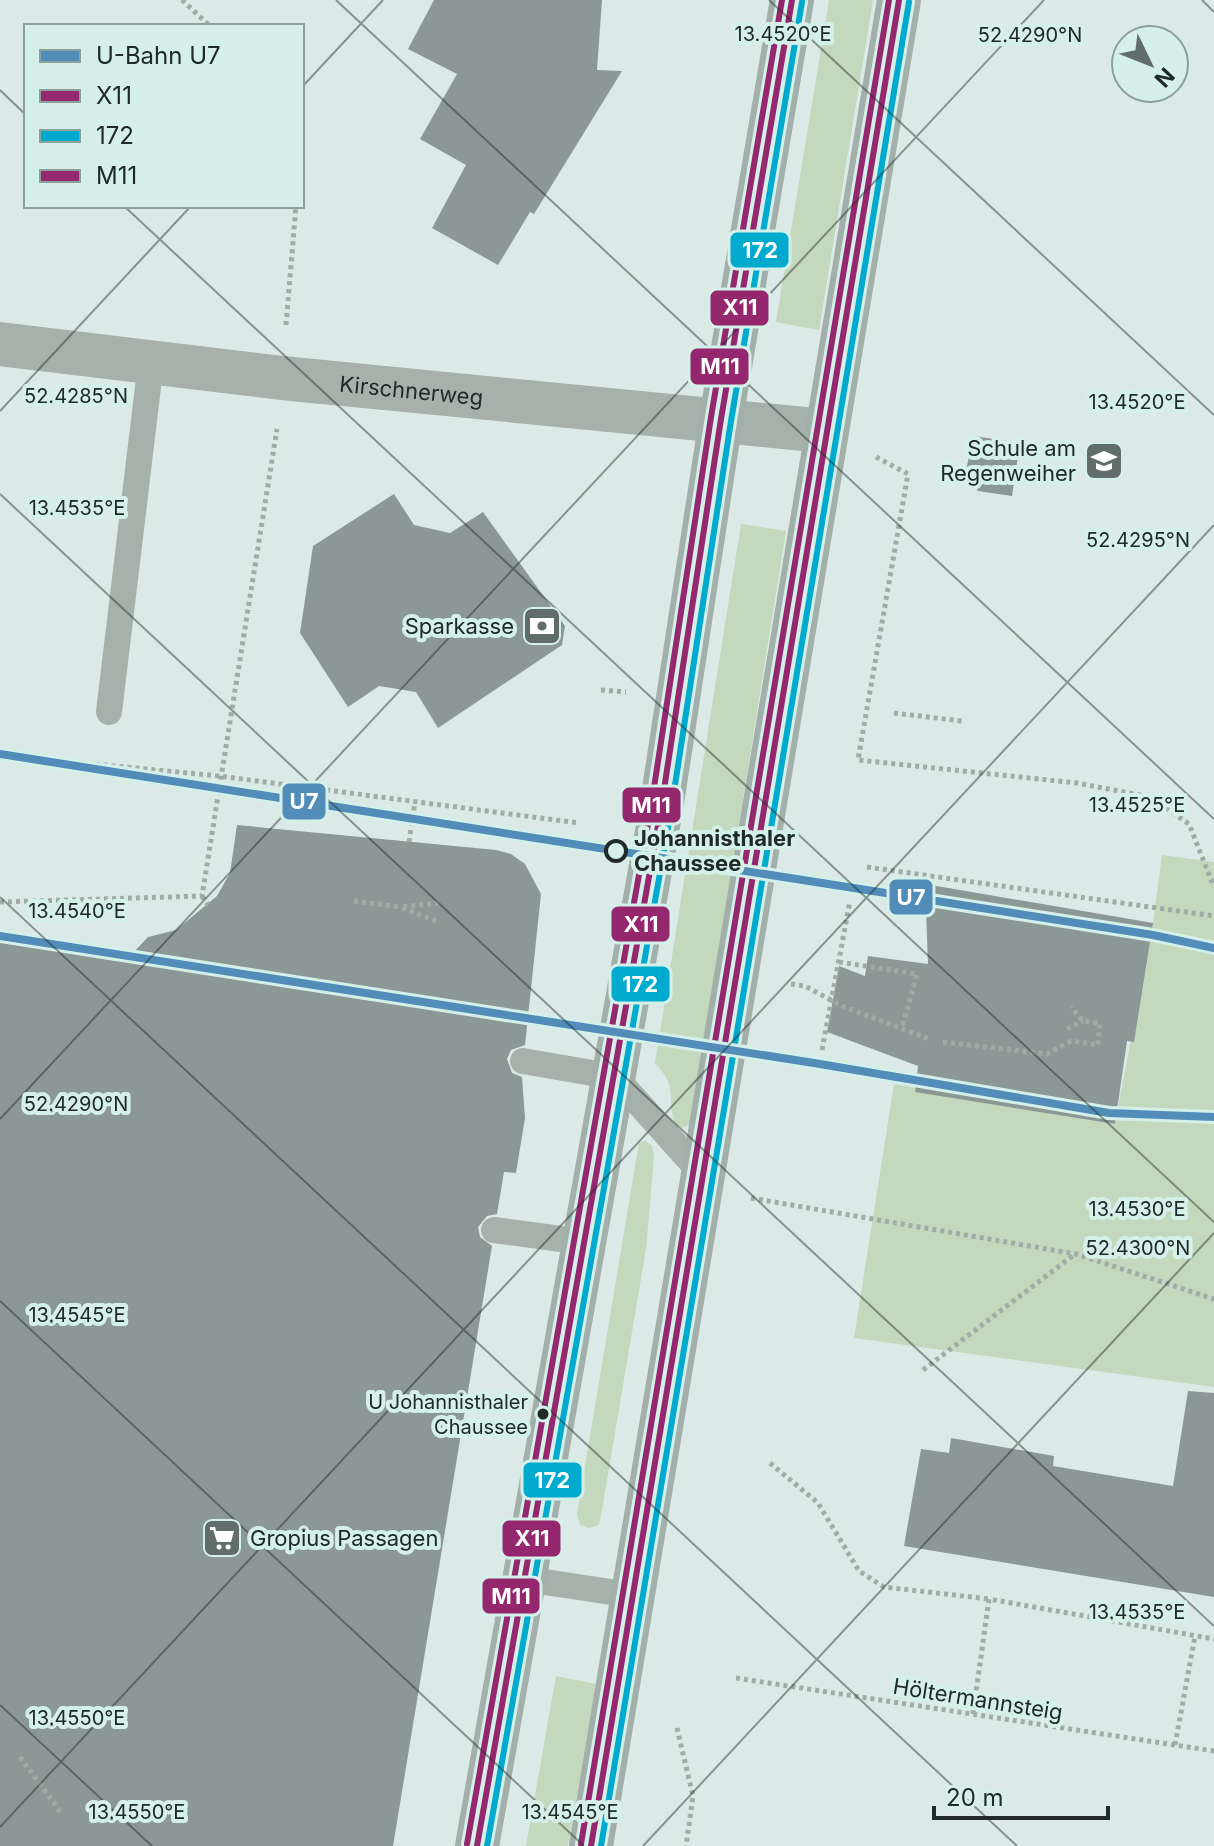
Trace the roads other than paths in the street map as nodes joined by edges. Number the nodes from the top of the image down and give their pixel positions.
1 (792, 0) edge
2 (899, 0) edge
3 (0, 344) edge
4 (151, 362) junction
5 (721, 419) junction
6 (825, 431) junction
7 (109, 712) dead end
8 (523, 1061) dead end
9 (615, 1077) junction
10 (703, 1175) junction
11 (494, 1230) dead end
12 (584, 1242) junction
13 (525, 1579) junction
14 (631, 1595) junction
15 (477, 1846) edge
16 (591, 1846) edge

1 - 5 main road
2 - 6 main road
3 - 4 street, Kirschnerweg
4 - 5 street, Kirschnerweg
4 - 7 lane
5 - 6 street, Kirschnerweg
5 - 9 main road
6 - 10 main road
8 - 9 lane
9 - 10 lane
9 - 12 main road
10 - 14 main road
11 - 12 lane
12 - 13 main road
13 - 14 lane
13 - 15 main road
14 - 16 main road

